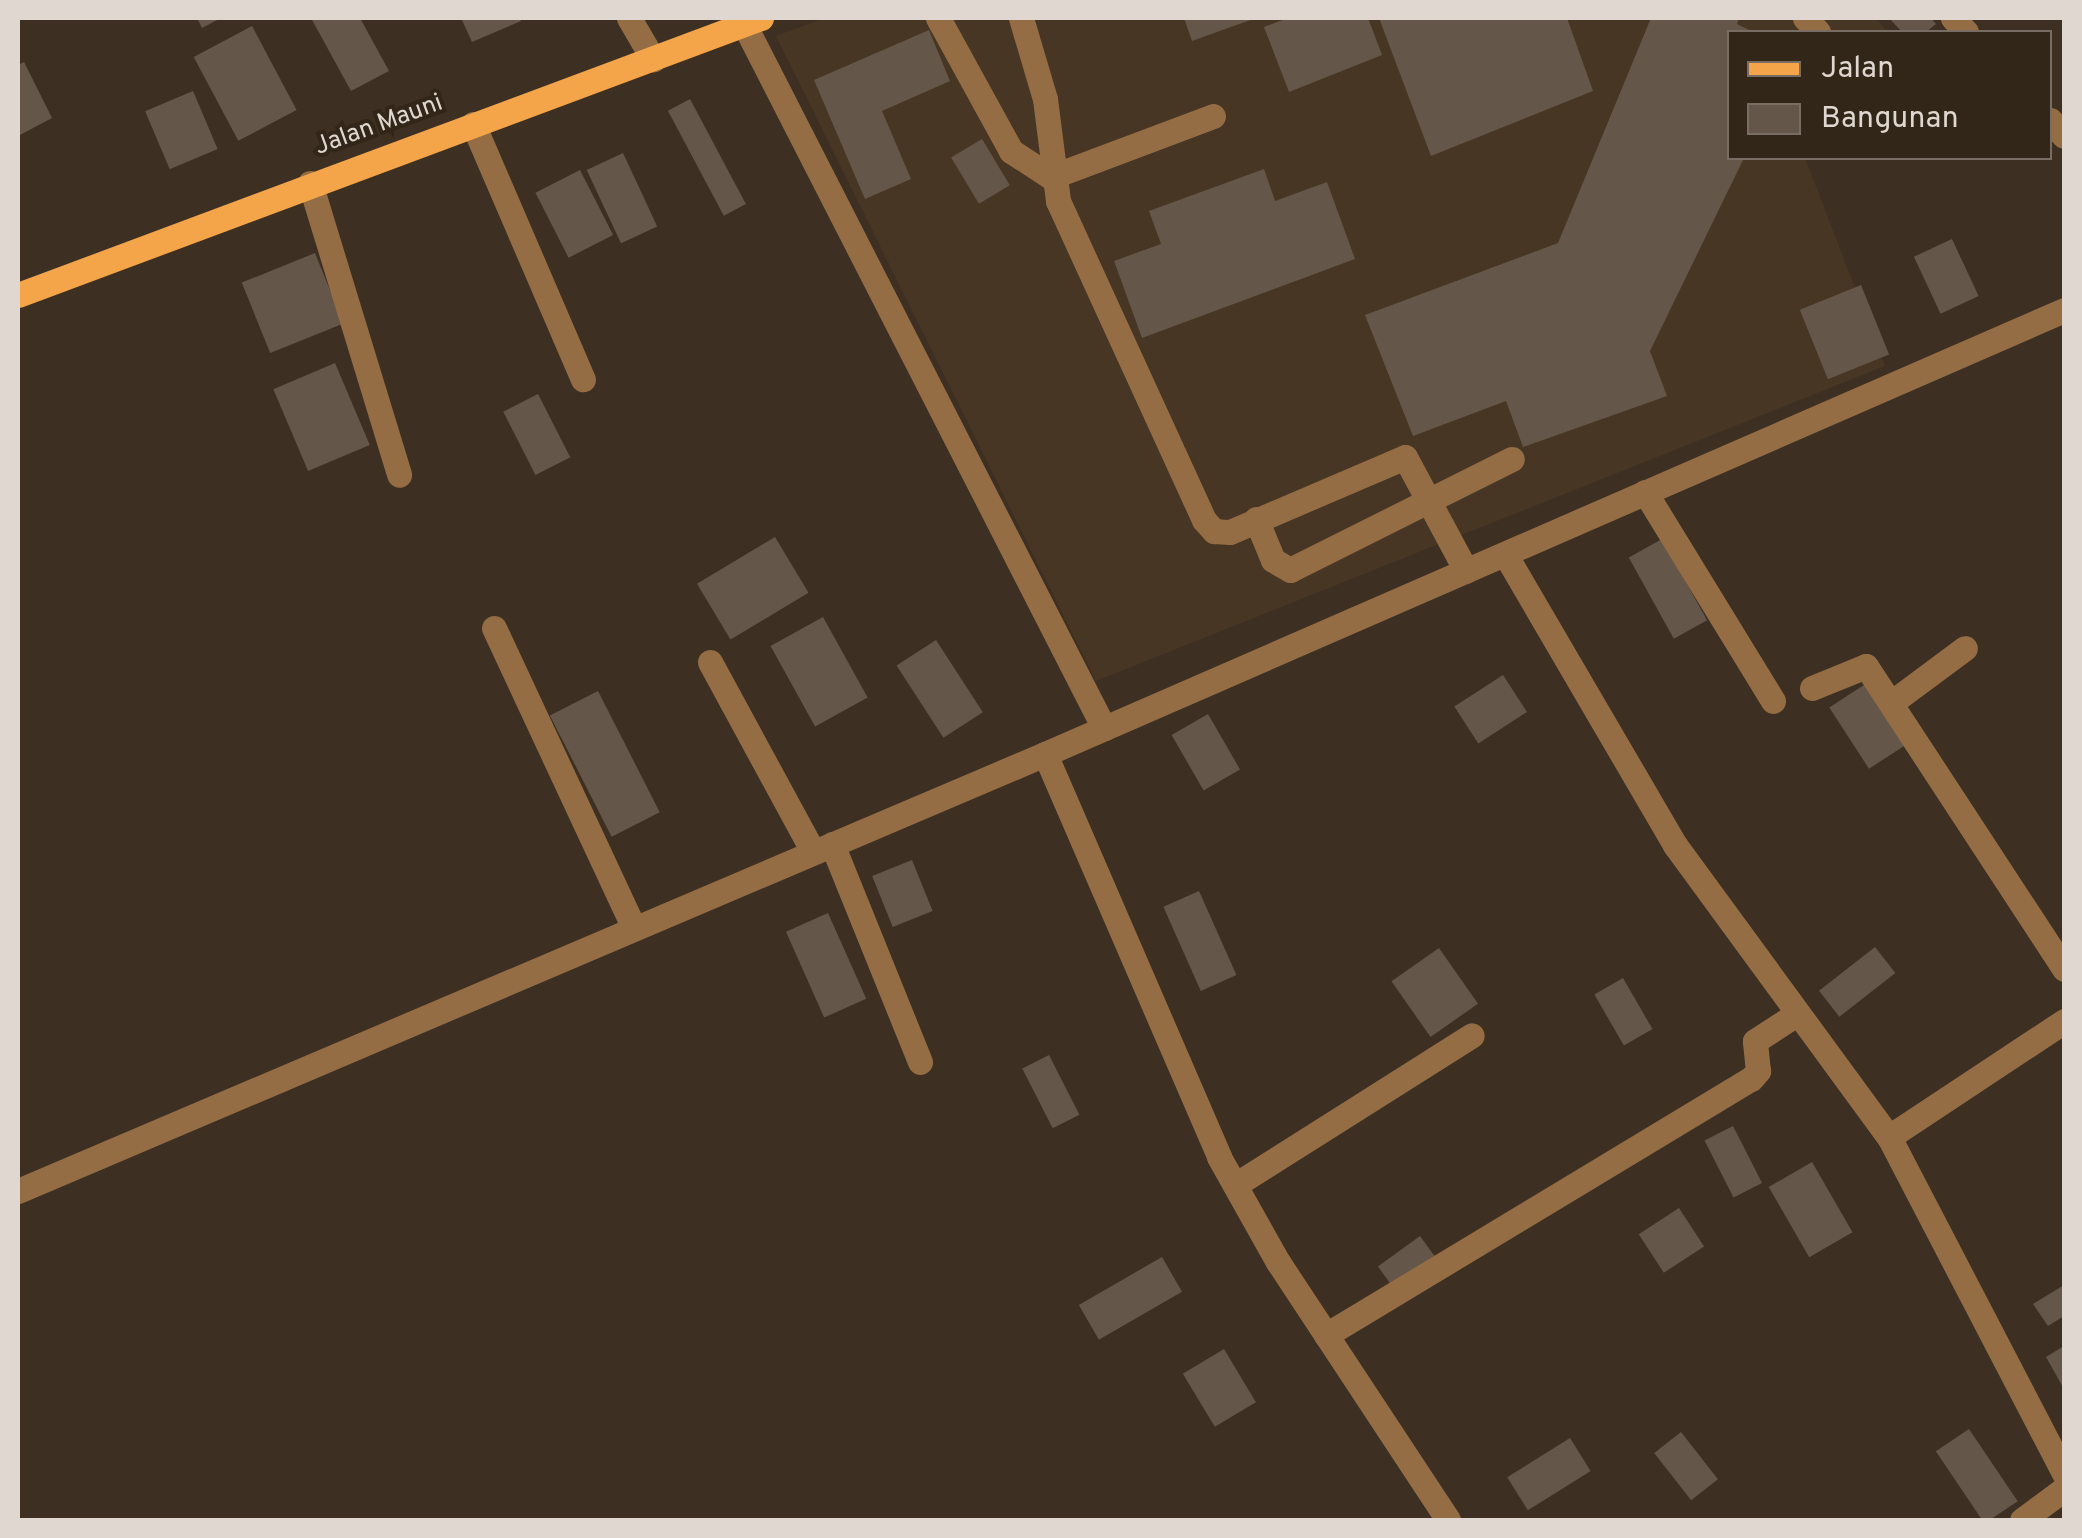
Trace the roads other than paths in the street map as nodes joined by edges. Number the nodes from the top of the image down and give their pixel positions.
1 (629, 18) edge
2 (938, 18) edge
3 (1021, 18) edge
4 (752, 21) edge
5 (652, 59) junction
6 (1212, 116) dead end
7 (473, 124) junction
8 (1051, 177) junction
9 (310, 183) junction
10 (18, 295) edge
11 (2062, 314) edge
12 (583, 379) dead end
13 (1512, 459) dead end
14 (399, 474) dead end
15 (1646, 492) junction
16 (1434, 502) junction
17 (1256, 519) junction
18 (1505, 554) junction
19 (1466, 571) junction
20 (494, 628) dead end
21 (1965, 648) dead end
22 (710, 662) dead end
23 (1812, 688) dead end
24 (1773, 701) dead end
25 (1891, 704) junction
26 (1104, 728) junction
27 (1045, 754) junction
28 (823, 848) junction
29 (634, 928) junction
30 (2064, 969) edge
31 (1795, 1015) junction
32 (2064, 1021) edge
33 (1472, 1035) dead end
34 (920, 1062) dead end
35 (1889, 1137) junction
36 (1236, 1185) junction
37 (18, 1191) edge
38 (1326, 1335) junction
39 (2064, 1473) edge
40 (2064, 1489) edge
41 (1448, 1520) edge
42 (2022, 1520) edge

1 - 5 street
2 - 8 street
3 - 8 street
4 - 5 main road, Jalan Mauni
4 - 26 street
5 - 7 main road, Jalan Mauni
6 - 8 street
7 - 9 main road, Jalan Mauni
7 - 12 street
8 - 17 street
9 - 10 main road, Jalan Mauni
9 - 14 street
11 - 15 street
13 - 16 street
15 - 18 street
15 - 24 street
16 - 17 street
16 - 17 street
16 - 19 street
18 - 19 street
18 - 31 street
19 - 26 street
20 - 29 street
21 - 25 street
22 - 28 street
23 - 25 street
25 - 30 street
26 - 27 street
27 - 28 street
27 - 36 street
28 - 29 street
28 - 34 street
29 - 37 street
31 - 35 street
31 - 38 street
32 - 35 street
33 - 36 street
35 - 39 street
36 - 38 street
38 - 41 street
40 - 42 street

